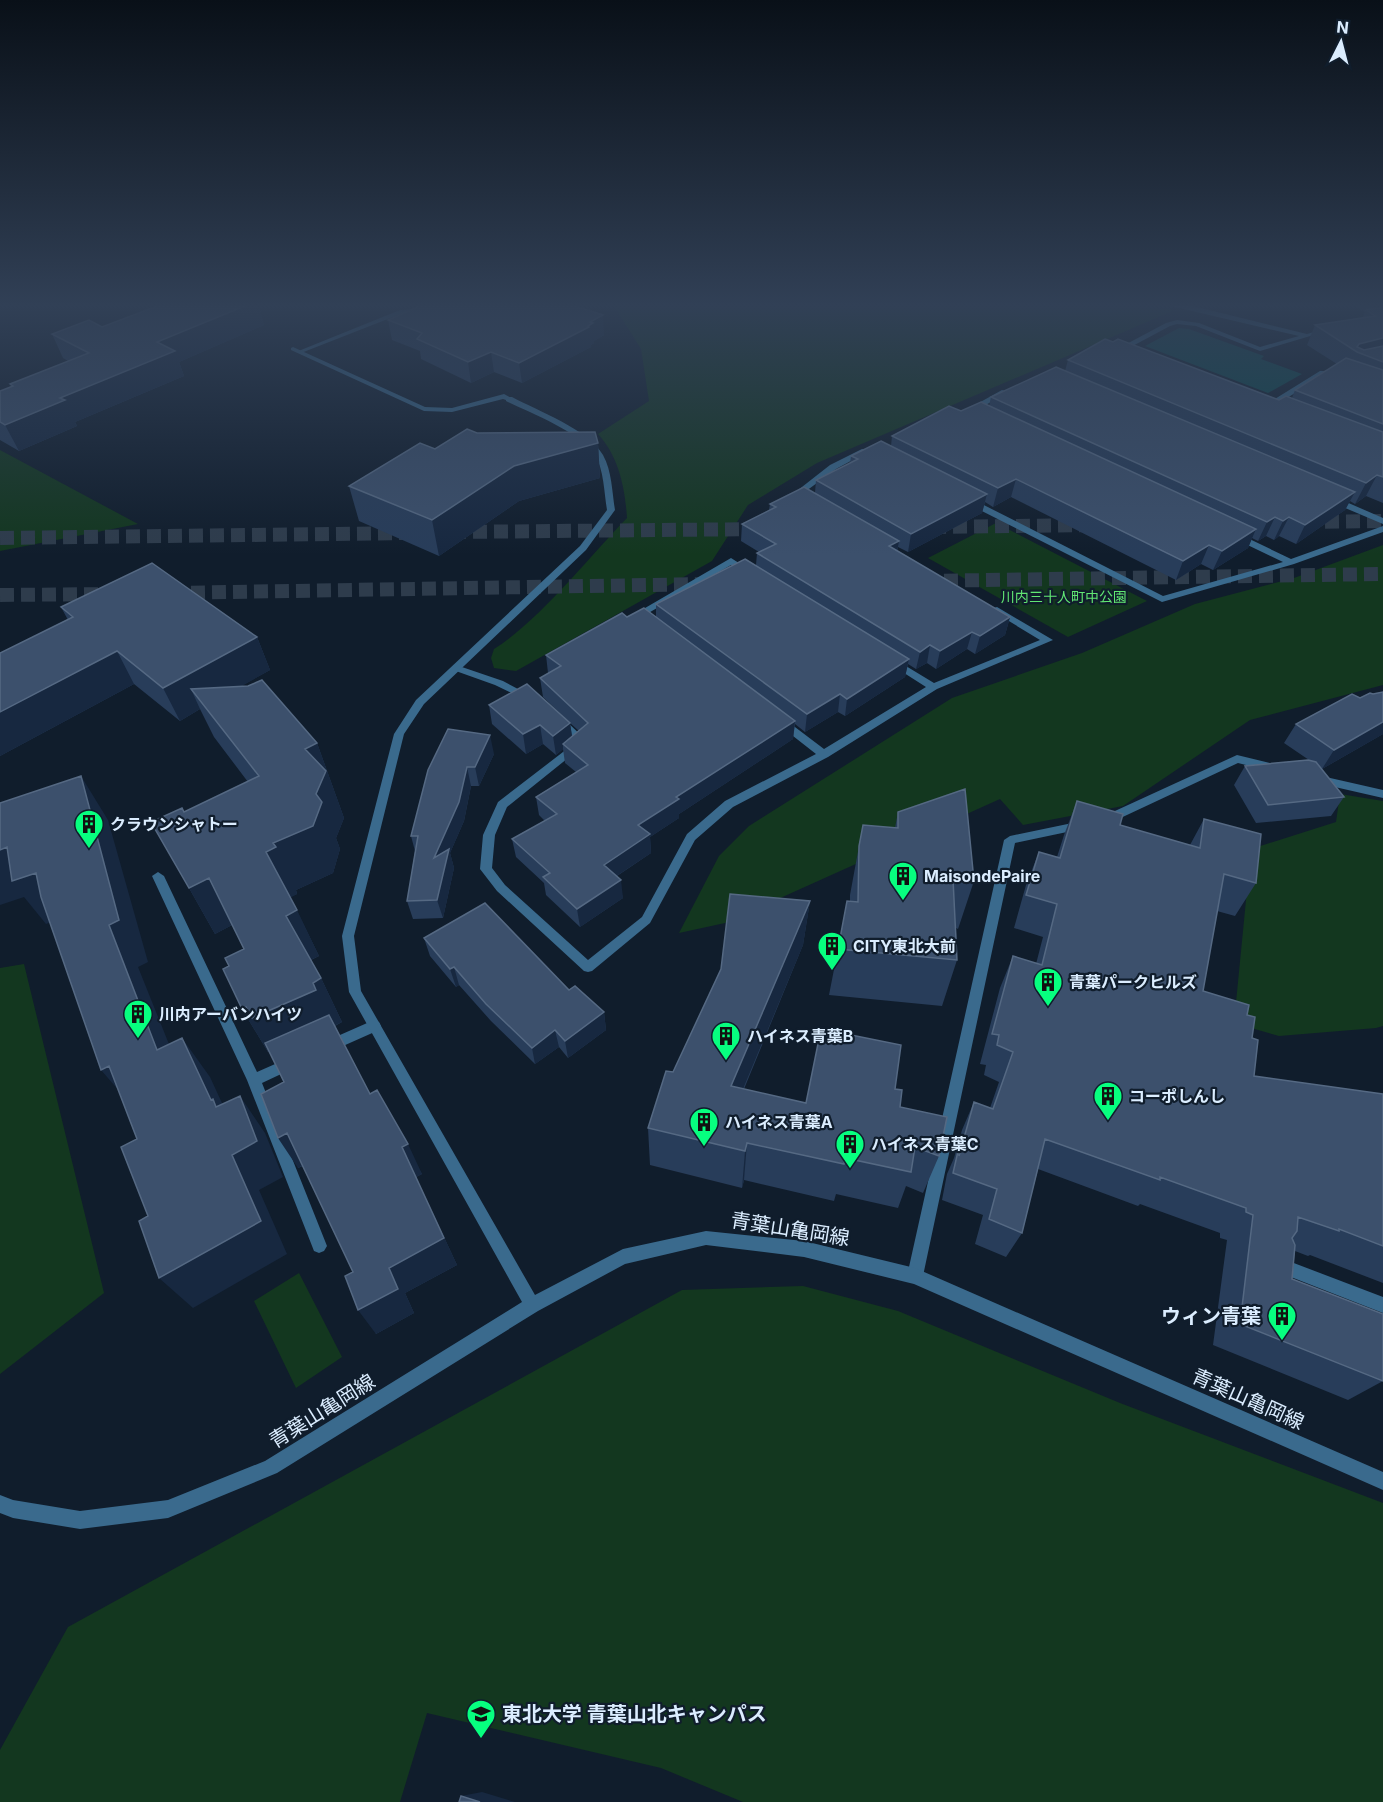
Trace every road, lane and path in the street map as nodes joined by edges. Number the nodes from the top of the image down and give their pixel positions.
1 (376, 387) edge
2 (1300, 387) edge
3 (1010, 391) edge
4 (1254, 403) edge
5 (1265, 408) junction
6 (1276, 412) edge
7 (978, 416) edge
8 (879, 455) edge
9 (963, 498) edge
10 (1329, 498) edge
11 (807, 500) edge
12 (1383, 521) edge
13 (1383, 529) edge
14 (1226, 532) edge
15 (1291, 562) junction
16 (761, 580) edge
17 (988, 605) edge
18 (657, 629) edge
19 (882, 656) edge
20 (456, 668) junction
21 (933, 687) junction
22 (538, 701) edge
23 (553, 715) edge
24 (777, 719) edge
25 (824, 754) junction
26 (1281, 770) edge
27 (1303, 775) edge
28 (1383, 794) edge
29 (158, 876) edge
30 (374, 1026) junction
31 (254, 1080) junction
32 (319, 1246) dead end
33 (1273, 1263) edge
34 (915, 1276) junction
35 (532, 1305) junction
36 (1383, 1305) edge
37 (1383, 1481) edge
38 (0, 1504) edge

1 - 20 street
2 - 5 street
3 - 7 street
4 - 5 street
5 - 6 street
8 - 11 street
9 - 15 street
10 - 12 street
13 - 15 street
14 - 15 street
16 - 18 street
17 - 21 street
19 - 21 street
20 - 22 street
20 - 30 street
21 - 25 street
23 - 25 street
24 - 25 street
26 - 34 street
27 - 28 street
29 - 31 street
30 - 31 street
30 - 35 street
31 - 32 street
33 - 36 street
34 - 35 street, 青葉山亀岡線
34 - 37 street, 青葉山亀岡線
35 - 38 street, 青葉山亀岡線

